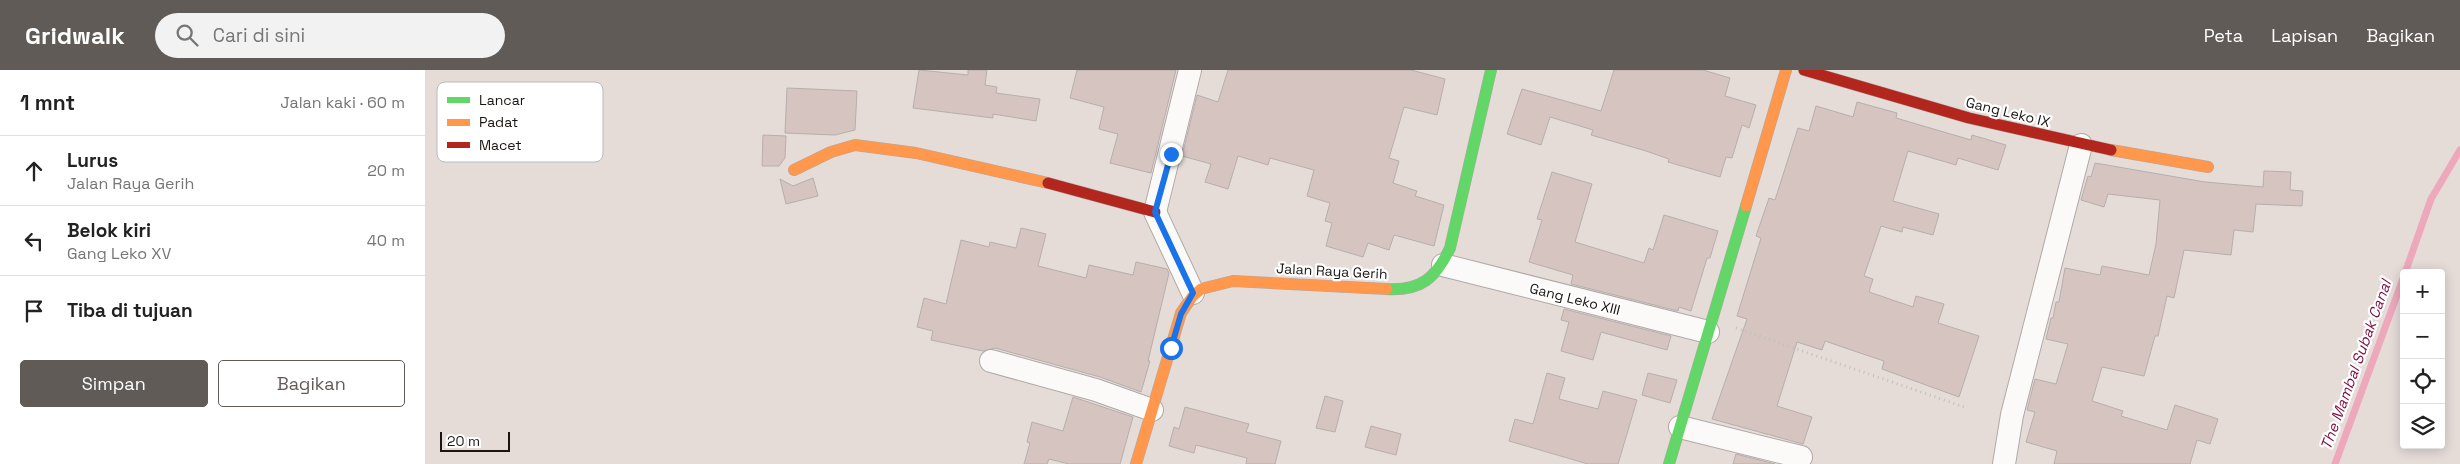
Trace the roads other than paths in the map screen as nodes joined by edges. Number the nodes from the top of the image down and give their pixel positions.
1 (1190, 70) edge
2 (1491, 70) edge
3 (1786, 70) edge
4 (1804, 70) edge
5 (2081, 145) junction
6 (2208, 167) dead end
7 (794, 170) dead end
8 (1155, 212) junction
9 (1443, 266) junction
10 (1193, 293) junction
11 (1710, 326) junction
12 (991, 361) dead end
13 (1151, 410) junction
14 (1680, 426) junction
15 (1801, 457) dead end
16 (1136, 464) edge
17 (1669, 464) edge
18 (2004, 464) edge

1 - 8 street
2 - 9 street, Jalan Raya Gerih
3 - 11 street
4 - 5 street, Gang Leko IX
5 - 6 street, Gang Leko IX
5 - 18 street
7 - 8 street
8 - 10 street
9 - 10 street, Jalan Raya Gerih
9 - 11 street, Gang Leko XIII
10 - 13 street
11 - 14 street
12 - 13 street
13 - 16 street
14 - 15 street
14 - 17 street

